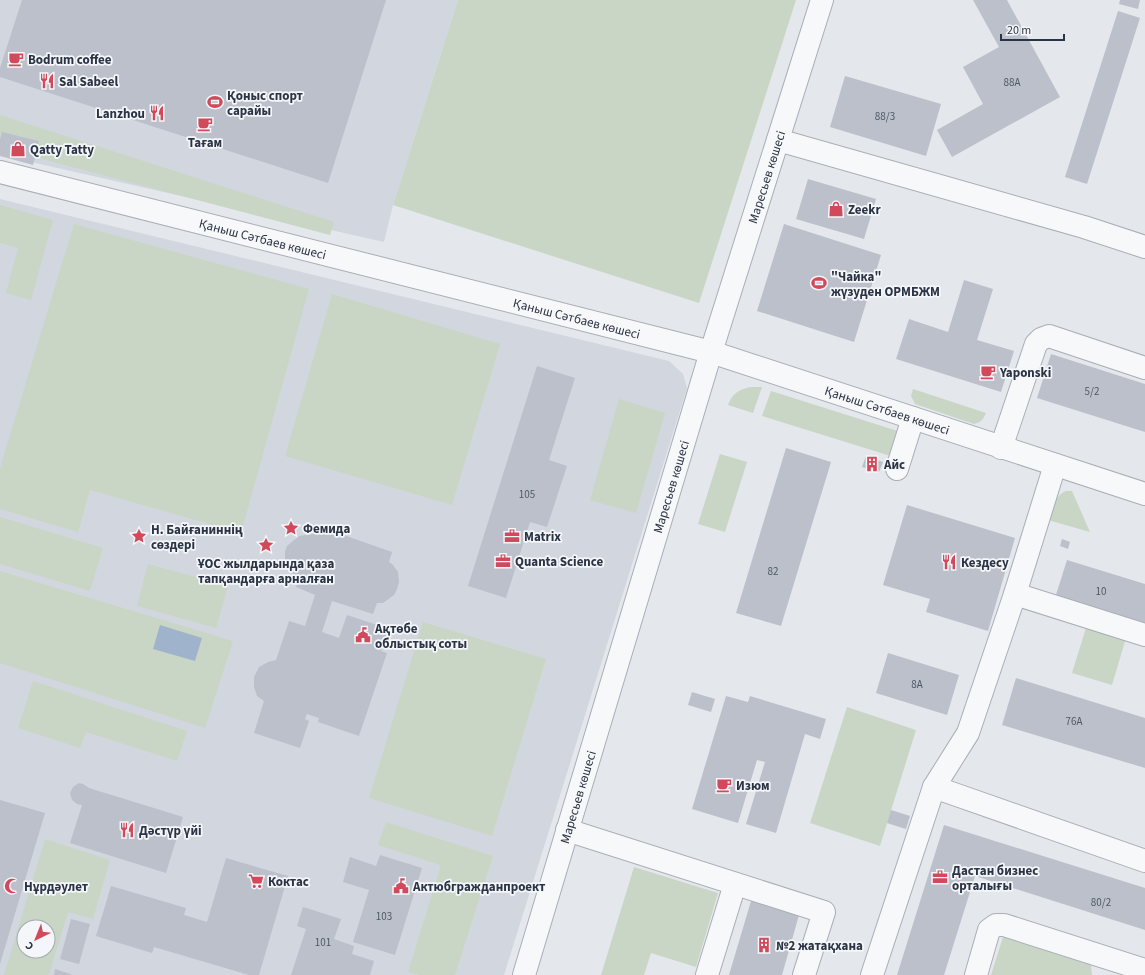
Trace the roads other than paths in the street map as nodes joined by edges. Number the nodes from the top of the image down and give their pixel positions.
1 (822, 0) edge
2 (778, 140) junction
3 (0, 172) edge
4 (1145, 247) edge
5 (711, 352) junction
6 (1145, 368) edge
7 (913, 418) junction
8 (1001, 448) junction
9 (1055, 465) junction
10 (897, 469) dead end
11 (1145, 494) edge
12 (1015, 594) junction
13 (1145, 635) edge
14 (934, 787) junction
15 (567, 830) junction
16 (1145, 861) edge
17 (735, 884) junction
18 (1145, 970) edge
19 (524, 975) edge
20 (707, 975) edge
21 (804, 975) edge
22 (872, 975) edge
23 (976, 975) edge

1 - 2 street, Маресьев көшесі
2 - 4 street
2 - 5 street, Маресьев көшесі
3 - 5 street, Қаныш Сәтбаев көшесі
5 - 7 street, Қаныш Сәтбаев көшесі
5 - 15 street, Маресьев көшесі
6 - 8 street
7 - 8 street, Қаныш Сәтбаев көшесі
7 - 10 street
8 - 9 street, Қаныш Сәтбаев көшесі
9 - 11 street, Қаныш Сәтбаев көшесі
9 - 12 street
12 - 13 street
12 - 14 street
14 - 16 street
14 - 22 street
15 - 17 street
15 - 19 street, Маресьев көшесі
17 - 20 street
17 - 21 street
18 - 23 street

